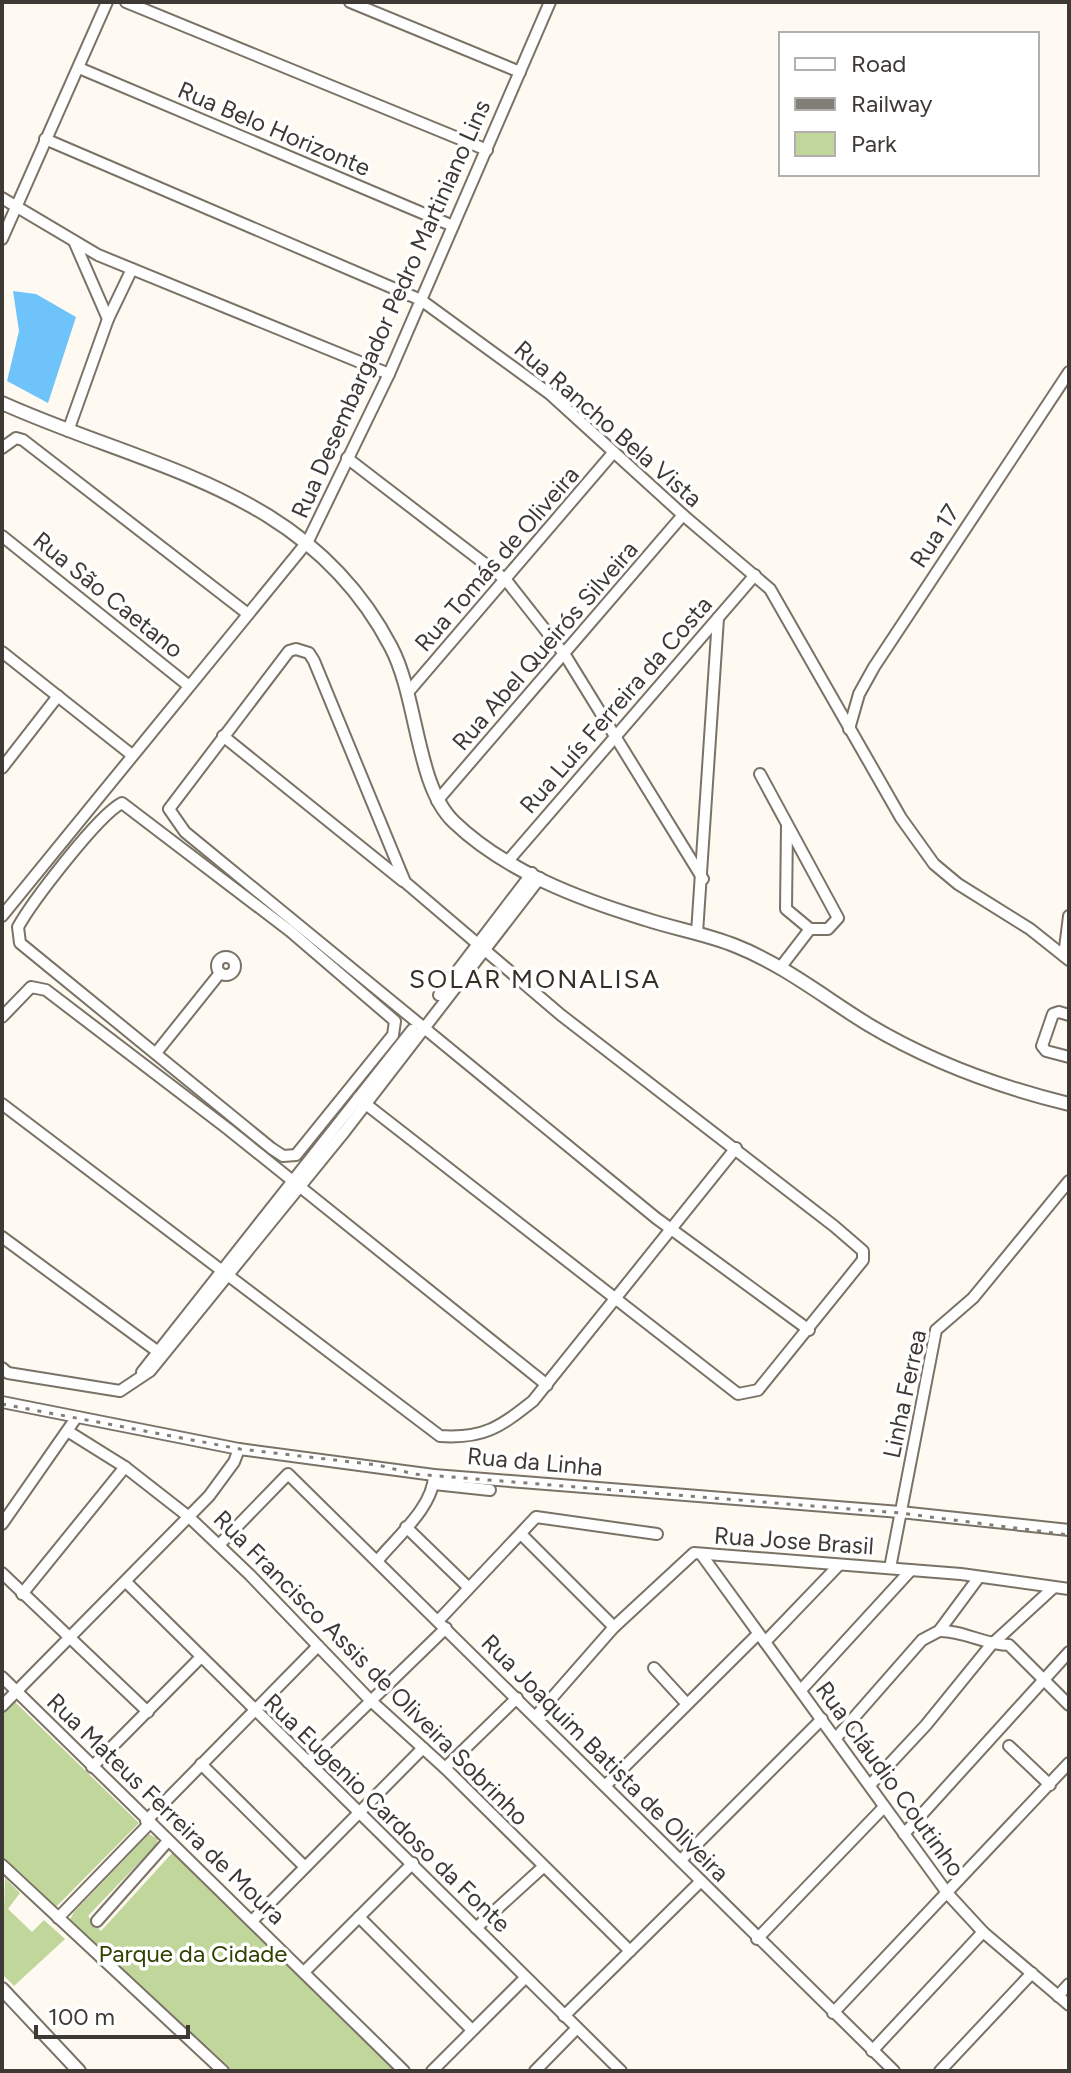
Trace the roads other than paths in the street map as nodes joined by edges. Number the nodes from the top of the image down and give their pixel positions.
1 (107, 2) edge
2 (126, 2) edge
3 (350, 2) edge
4 (550, 2) edge
5 (79, 68) junction
6 (520, 72) junction
7 (45, 139) junction
8 (487, 150) junction
9 (2, 198) edge
10 (16, 204) junction
11 (453, 226) junction
12 (2, 239) edge
13 (74, 241) junction
14 (132, 269) junction
15 (421, 300) junction
16 (108, 319) junction
17 (1069, 372) edge
18 (389, 374) junction
19 (2, 403) edge
20 (68, 431) junction
21 (2, 448) edge
22 (613, 453) junction
23 (347, 458) junction
24 (683, 515) junction
25 (2, 536) edge
26 (308, 541) junction
27 (755, 575) junction
28 (506, 580) junction
29 (248, 614) junction
30 (718, 618) junction
31 (2, 652) edge
32 (565, 655) junction
33 (189, 686) junction
34 (410, 690) junction
35 (58, 696) junction
36 (849, 729) junction
37 (223, 736) junction
38 (614, 737) junction
39 (132, 755) junction
40 (2, 767) edge
41 (760, 774) dead end
42 (437, 801) junction
43 (787, 824) junction
44 (61, 842) junction
45 (76, 852) junction
46 (508, 861) junction
47 (536, 876) junction
48 (703, 879) junction
49 (405, 882) junction
50 (2, 916) edge
51 (1069, 916) edge
52 (810, 929) junction
53 (697, 933) junction
54 (482, 945) junction
55 (1066, 958) edge
56 (780, 968) junction
57 (220, 973) dead end
58 (1069, 1015) edge
59 (2, 1017) edge
60 (421, 1024) junction
61 (156, 1053) junction
62 (1069, 1057) edge
63 (362, 1100) junction
64 (2, 1104) edge
65 (1069, 1104) edge
66 (736, 1148) junction
67 (1069, 1181) edge
68 (295, 1184) junction
69 (669, 1228) junction
70 (2, 1237) edge
71 (223, 1274) junction
72 (615, 1300) junction
73 (809, 1330) junction
74 (160, 1353) junction
75 (2, 1368) edge
76 (547, 1385) junction
77 (2, 1402) edge
78 (76, 1418) junction
79 (69, 1432) junction
80 (239, 1449) junction
81 (125, 1467) junction
82 (434, 1479) junction
83 (490, 1490) dead end
84 (900, 1512) junction
85 (189, 1517) junction
86 (2, 1524) edge
87 (406, 1527) junction
88 (1069, 1530) edge
89 (521, 1534) junction
90 (657, 1534) dead end
91 (219, 1545) junction
92 (701, 1554) junction
93 (378, 1560) junction
94 (839, 1565) junction
95 (890, 1568) junction
96 (911, 1570) junction
97 (2, 1573) edge
98 (979, 1577) junction
99 (126, 1582) junction
100 (468, 1587) junction
101 (1053, 1588) junction
102 (1069, 1589) edge
103 (22, 1594) junction
104 (442, 1624) junction
105 (614, 1627) junction
106 (939, 1631) junction
107 (72, 1638) junction
108 (761, 1638) junction
109 (991, 1645) junction
110 (318, 1646) junction
111 (1069, 1652) edge
112 (200, 1658) junction
113 (654, 1668) dead end
114 (2, 1677) edge
115 (1042, 1679) junction
116 (801, 1690) junction
117 (16, 1691) junction
118 (517, 1698) junction
119 (370, 1700) junction
120 (687, 1704) junction
121 (1069, 1705) edge
122 (2, 1706) edge
123 (253, 1710) junction
124 (148, 1712) junction
125 (536, 1716) junction
126 (822, 1719) junction
127 (836, 1738) junction
128 (1009, 1746) dead end
129 (423, 1748) junction
130 (308, 1762) junction
131 (1069, 1763) edge
132 (201, 1764) junction
133 (92, 1767) junction
134 (445, 1768) junction
135 (606, 1785) junction
136 (870, 1785) junction
137 (1050, 1785) junction
138 (884, 1807) junction
139 (359, 1813) junction
140 (147, 1822) junction
141 (904, 1834) junction
142 (168, 1841) junction
143 (681, 1860) junction
144 (413, 1863) junction
145 (305, 1867) junction
146 (543, 1867) junction
147 (3, 1870) edge
148 (701, 1881) junction
149 (948, 1894) junction
150 (359, 1917) junction
151 (58, 1918) junction
152 (253, 1920) junction
153 (97, 1921) dead end
154 (476, 1928) junction
155 (983, 1932) junction
156 (757, 1939) junction
157 (630, 1951) junction
158 (304, 1972) junction
159 (1032, 1973) junction
160 (525, 1978) junction
161 (1069, 1984) edge
162 (2, 1989) edge
163 (1058, 1996) junction
164 (1069, 2005) edge
165 (833, 2013) junction
166 (564, 2016) junction
167 (577, 2028) junction
168 (472, 2030) junction
169 (872, 2051) junction
170 (79, 2071) edge
171 (223, 2071) edge
172 (404, 2071) edge
173 (432, 2071) edge
174 (535, 2071) edge
175 (621, 2071) edge
176 (894, 2071) edge
177 (940, 2071) edge

1 - 5 street
2 - 8 street
3 - 6 street
4 - 6 street, Rua Desembargador Pedro Martiniano Lins
5 - 7 street
5 - 11 street, Rua Belo Horizonte
6 - 8 street, Rua Desembargador Pedro Martiniano Lins
7 - 10 street
7 - 15 street, Rua Rancho Bela Vista
8 - 11 street, Rua Desembargador Pedro Martiniano Lins
9 - 10 street
10 - 12 street
10 - 13 street
11 - 15 street, Rua Desembargador Pedro Martiniano Lins
13 - 14 street
13 - 16 street
14 - 16 street
14 - 18 street
15 - 18 street, Rua Desembargador Pedro Martiniano Lins
15 - 22 street, Rua Rancho Bela Vista
16 - 20 street
17 - 36 street, Rua 17
18 - 23 street, Rua Desembargador Pedro Martiniano Lins
19 - 20 main road
20 - 26 main road
21 - 29 street
22 - 24 street, Rua Rancho Bela Vista
22 - 28 street, Rua Tomás de Oliveira
23 - 26 street, Rua Desembargador Pedro Martiniano Lins
23 - 28 street
24 - 27 street, Rua Rancho Bela Vista
24 - 32 street, Rua Abel Queirós Silveira
25 - 33 street, Rua São Caetano
26 - 29 street, Rua Desembargador Pedro Martiniano Lins
26 - 34 main road
27 - 30 street, Rua Luís Ferreira da Costa
27 - 36 street, Rua Rancho Bela Vista
28 - 32 street
28 - 34 street, Rua Tomás de Oliveira
29 - 33 street, Rua Desembargador Pedro Martiniano Lins
30 - 38 street, Rua Luís Ferreira da Costa
30 - 48 street
31 - 35 street
32 - 38 street
32 - 42 street, Rua Abel Queirós Silveira
33 - 39 street, Rua Desembargador Pedro Martiniano Lins
34 - 42 main road
35 - 39 street
35 - 40 street
36 - 55 street, Rua Rancho Bela Vista
37 - 49 street
37 - 49 street
37 - 60 street
38 - 46 street, Rua Luís Ferreira da Costa
38 - 48 street
39 - 44 street, Rua Desembargador Pedro Martiniano Lins
41 - 43 street
42 - 46 main road
43 - 52 street
43 - 52 street
44 - 45 street
44 - 50 street, Rua Desembargador Pedro Martiniano Lins
45 - 61 street
45 - 61 street
46 - 47 main road
47 - 53 main road
47 - 54 street
48 - 53 street
49 - 54 street
51 - 55 street
52 - 56 street
53 - 56 main road
54 - 60 street
54 - 66 street
56 - 65 main road
57 - 61 street
58 - 62 street
59 - 68 street
60 - 63 street
60 - 69 street
63 - 68 street
63 - 72 street
64 - 71 street
66 - 69 street
66 - 73 street
67 - 84 street, Linha Ferrea
68 - 71 street
68 - 76 street
69 - 72 street
69 - 73 street
70 - 74 street
71 - 74 street
71 - 76 street
72 - 73 street
72 - 76 street
74 - 75 street
77 - 78 street, Rua da Linha
78 - 79 street
78 - 80 street, Rua da Linha
79 - 81 street, Rua Francisco Assis de Oliveira Sobrinho
79 - 86 street
80 - 82 street, Rua da Linha
80 - 85 street
81 - 85 street, Rua Francisco Assis de Oliveira Sobrinho
81 - 103 street
82 - 83 street
82 - 84 street, Rua da Linha
82 - 87 street
84 - 88 street, Rua da Linha
84 - 95 street, Linha Ferrea
85 - 91 street, Rua Francisco Assis de Oliveira Sobrinho
85 - 99 street
87 - 93 street
87 - 100 street
89 - 90 street
89 - 100 street
89 - 105 street
91 - 93 street, Rua Joaquim Batista de Oliveira
91 - 110 street, Rua Francisco Assis de Oliveira Sobrinho
92 - 94 street, Rua Jose Brasil
92 - 105 street, Rua Jose Brasil
92 - 108 street, Rua Cláudio Coutinho
93 - 104 street, Rua Joaquim Batista de Oliveira
94 - 95 street, Rua Jose Brasil
94 - 108 street
95 - 96 street, Rua Jose Brasil
96 - 98 street, Rua Jose Brasil
96 - 116 street
97 - 103 street
98 - 101 street, Rua Jose Brasil
98 - 106 street
99 - 107 street
99 - 112 street, Rua Eugenio Cardoso da Fonte
100 - 104 street
101 - 102 street, Rua Jose Brasil
101 - 109 street
103 - 107 street
104 - 118 street, Rua Joaquim Batista de Oliveira
104 - 119 street
105 - 125 street, Rua Jose Brasil
106 - 109 street
106 - 127 street
107 - 117 street
107 - 124 street
108 - 116 street, Rua Cláudio Coutinho
108 - 120 street
109 - 115 street
109 - 136 street
110 - 119 street, Rua Francisco Assis de Oliveira Sobrinho
110 - 123 street
111 - 115 street
112 - 123 street, Rua Eugenio Cardoso da Fonte
112 - 124 street
113 - 120 street
114 - 117 street, Rua Mateus Ferreira de Moura
115 - 121 street
115 - 141 street
116 - 126 street, Rua Cláudio Coutinho
117 - 122 street
117 - 133 street, Rua Mateus Ferreira de Moura
118 - 125 street, Rua Joaquim Batista de Oliveira
118 - 134 street
119 - 129 street, Rua Francisco Assis de Oliveira Sobrinho
119 - 130 street
120 - 135 street
123 - 130 street, Rua Eugenio Cardoso da Fonte
123 - 132 street
124 - 133 street
125 - 135 street, Rua Joaquim Batista de Oliveira
126 - 127 street, Rua Cláudio Coutinho
126 - 143 street
127 - 136 street, Rua Cláudio Coutinho
128 - 137 street
129 - 134 street, Rua Francisco Assis de Oliveira Sobrinho
129 - 139 street
130 - 139 street, Rua Eugenio Cardoso da Fonte
131 - 137 street
132 - 140 street
132 - 145 street
133 - 140 street, Rua Mateus Ferreira de Moura
134 - 146 street, Rua Francisco Assis de Oliveira Sobrinho
135 - 143 street, Rua Joaquim Batista de Oliveira
136 - 138 street, Rua Cláudio Coutinho
137 - 149 street
138 - 141 street, Rua Cláudio Coutinho
138 - 156 street
139 - 144 street, Rua Eugenio Cardoso da Fonte
139 - 145 street
140 - 142 street, Rua Mateus Ferreira de Moura
140 - 151 street
141 - 149 street, Rua Cláudio Coutinho
142 - 152 street, Rua Mateus Ferreira de Moura
142 - 153 street
143 - 148 street, Rua Joaquim Batista de Oliveira
144 - 150 street
144 - 154 street, Rua Eugenio Cardoso da Fonte
145 - 152 street
146 - 154 street
146 - 157 street, Rua Francisco Assis de Oliveira Sobrinho
147 - 151 street
148 - 156 street, Rua Joaquim Batista de Oliveira
148 - 157 street
149 - 155 street, Rua Cláudio Coutinho
149 - 165 street
150 - 158 street
150 - 168 street
151 - 171 street
152 - 158 street, Rua Mateus Ferreira de Moura
154 - 160 street, Rua Eugenio Cardoso da Fonte
155 - 159 street, Rua Cláudio Coutinho
155 - 169 street
156 - 165 street, Rua Joaquim Batista de Oliveira
157 - 166 street
158 - 172 street, Rua Mateus Ferreira de Moura
159 - 163 street, Rua Cláudio Coutinho
159 - 177 street
160 - 166 street, Rua Eugenio Cardoso da Fonte
160 - 168 street
161 - 163 street
162 - 170 main road
163 - 164 street, Rua Cláudio Coutinho
165 - 169 street, Rua Joaquim Batista de Oliveira
166 - 167 street, Rua Eugenio Cardoso da Fonte
167 - 174 street
167 - 175 street, Rua Eugenio Cardoso da Fonte
168 - 173 street
169 - 176 street, Rua Joaquim Batista de Oliveira

